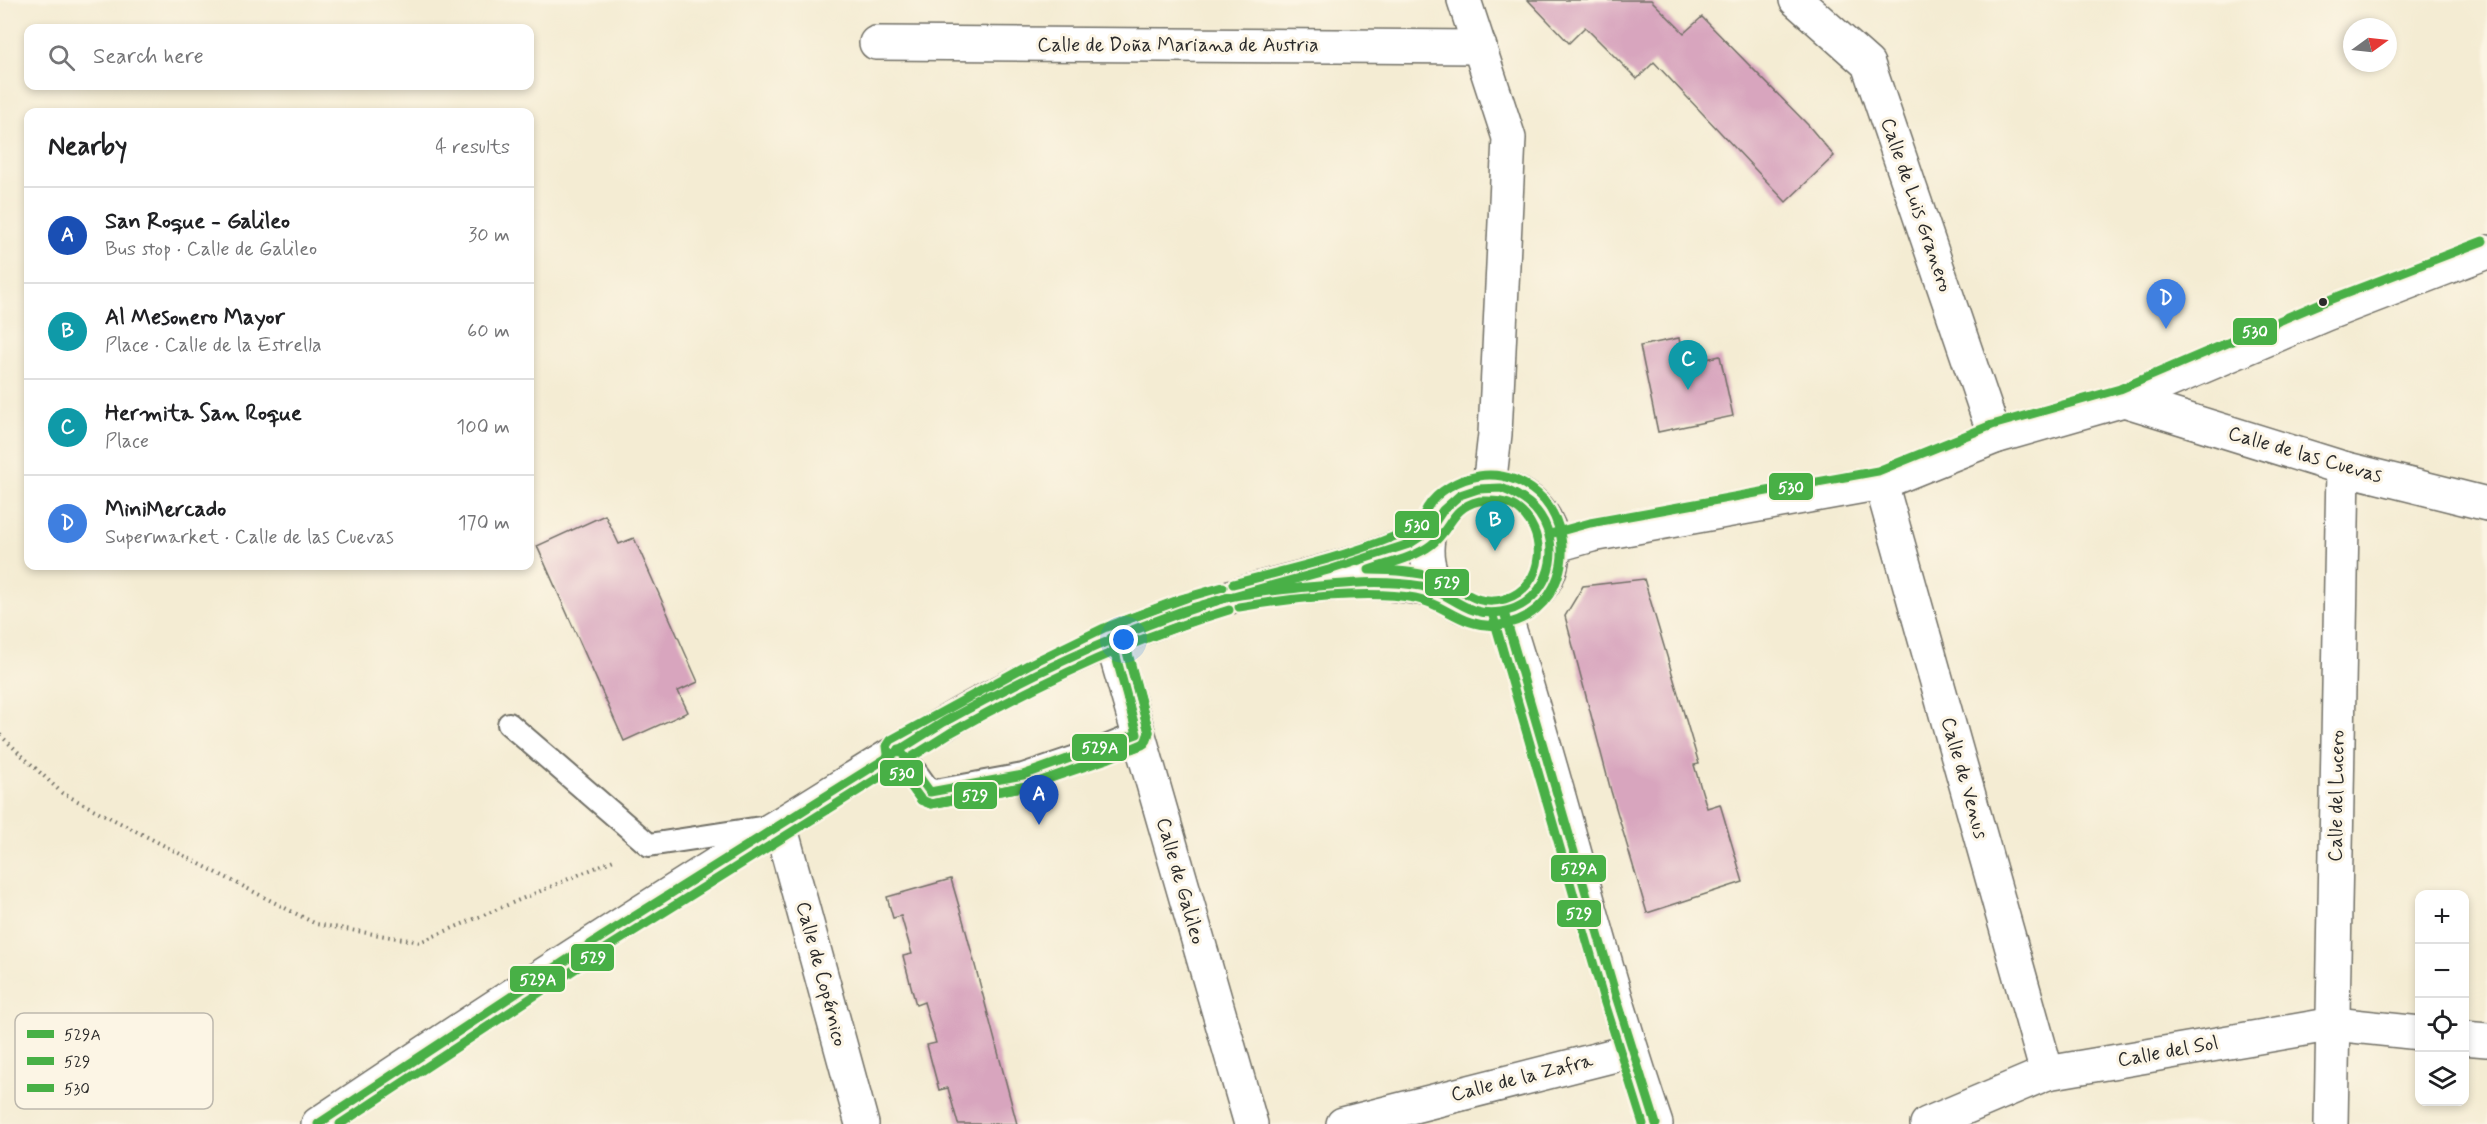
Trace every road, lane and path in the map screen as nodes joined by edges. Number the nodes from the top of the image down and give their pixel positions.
1 (1464, 0) edge
2 (1796, 0) edge
3 (876, 43) dead end
4 (1480, 47) junction
5 (2487, 252) edge
6 (2124, 400) junction
7 (1995, 437) junction
8 (2343, 468) junction
9 (1881, 483) junction
10 (1489, 487) junction
11 (2487, 504) edge
12 (1429, 532) junction
13 (1553, 546) junction
14 (1443, 593) junction
15 (1233, 596) junction
16 (1504, 612) junction
17 (1111, 638) junction
18 (509, 724) dead end
19 (1137, 734) junction
20 (0, 735) edge
21 (899, 749) junction
22 (780, 825) junction
23 (649, 845) junction
24 (2334, 1024) junction
25 (2415, 1032) edge
26 (2469, 1038) edge
27 (2487, 1040) edge
28 (1631, 1051) junction
29 (2047, 1073) junction
30 (318, 1124) edge
31 (862, 1124) edge
32 (1251, 1124) edge
33 (1343, 1124) edge
34 (1656, 1124) edge
35 (1927, 1124) edge
36 (2331, 1124) edge

1 - 4 street
2 - 7 street, Calle de Luis Granero
3 - 4 street, Calle de Doña Mariana de Austria
4 - 10 street
5 - 6 street
6 - 7 street
6 - 8 street, Calle de las Cuevas
7 - 9 street
8 - 11 street, Calle de las Cuevas
8 - 24 street, Calle del Lucero
9 - 13 street
9 - 29 street, Calle de Venus
10 - 12 street
10 - 13 street
12 - 14 street
12 - 15 street
13 - 16 street
14 - 15 street
14 - 16 street
15 - 17 street
16 - 28 street
17 - 19 street, Calle de Galileo
17 - 21 street
18 - 23 lane
19 - 21 lane
19 - 32 street, Calle de Galileo
20 - 23 path
21 - 22 street
22 - 23 lane
22 - 30 street
22 - 31 street, Calle de Copérnico
24 - 25 street, Calle del Sol
24 - 29 street, Calle del Sol
24 - 36 street, Calle del Lucero
26 - 27 street
28 - 33 street, Calle de la Zafra
28 - 34 street
29 - 35 street, Calle del Sol

